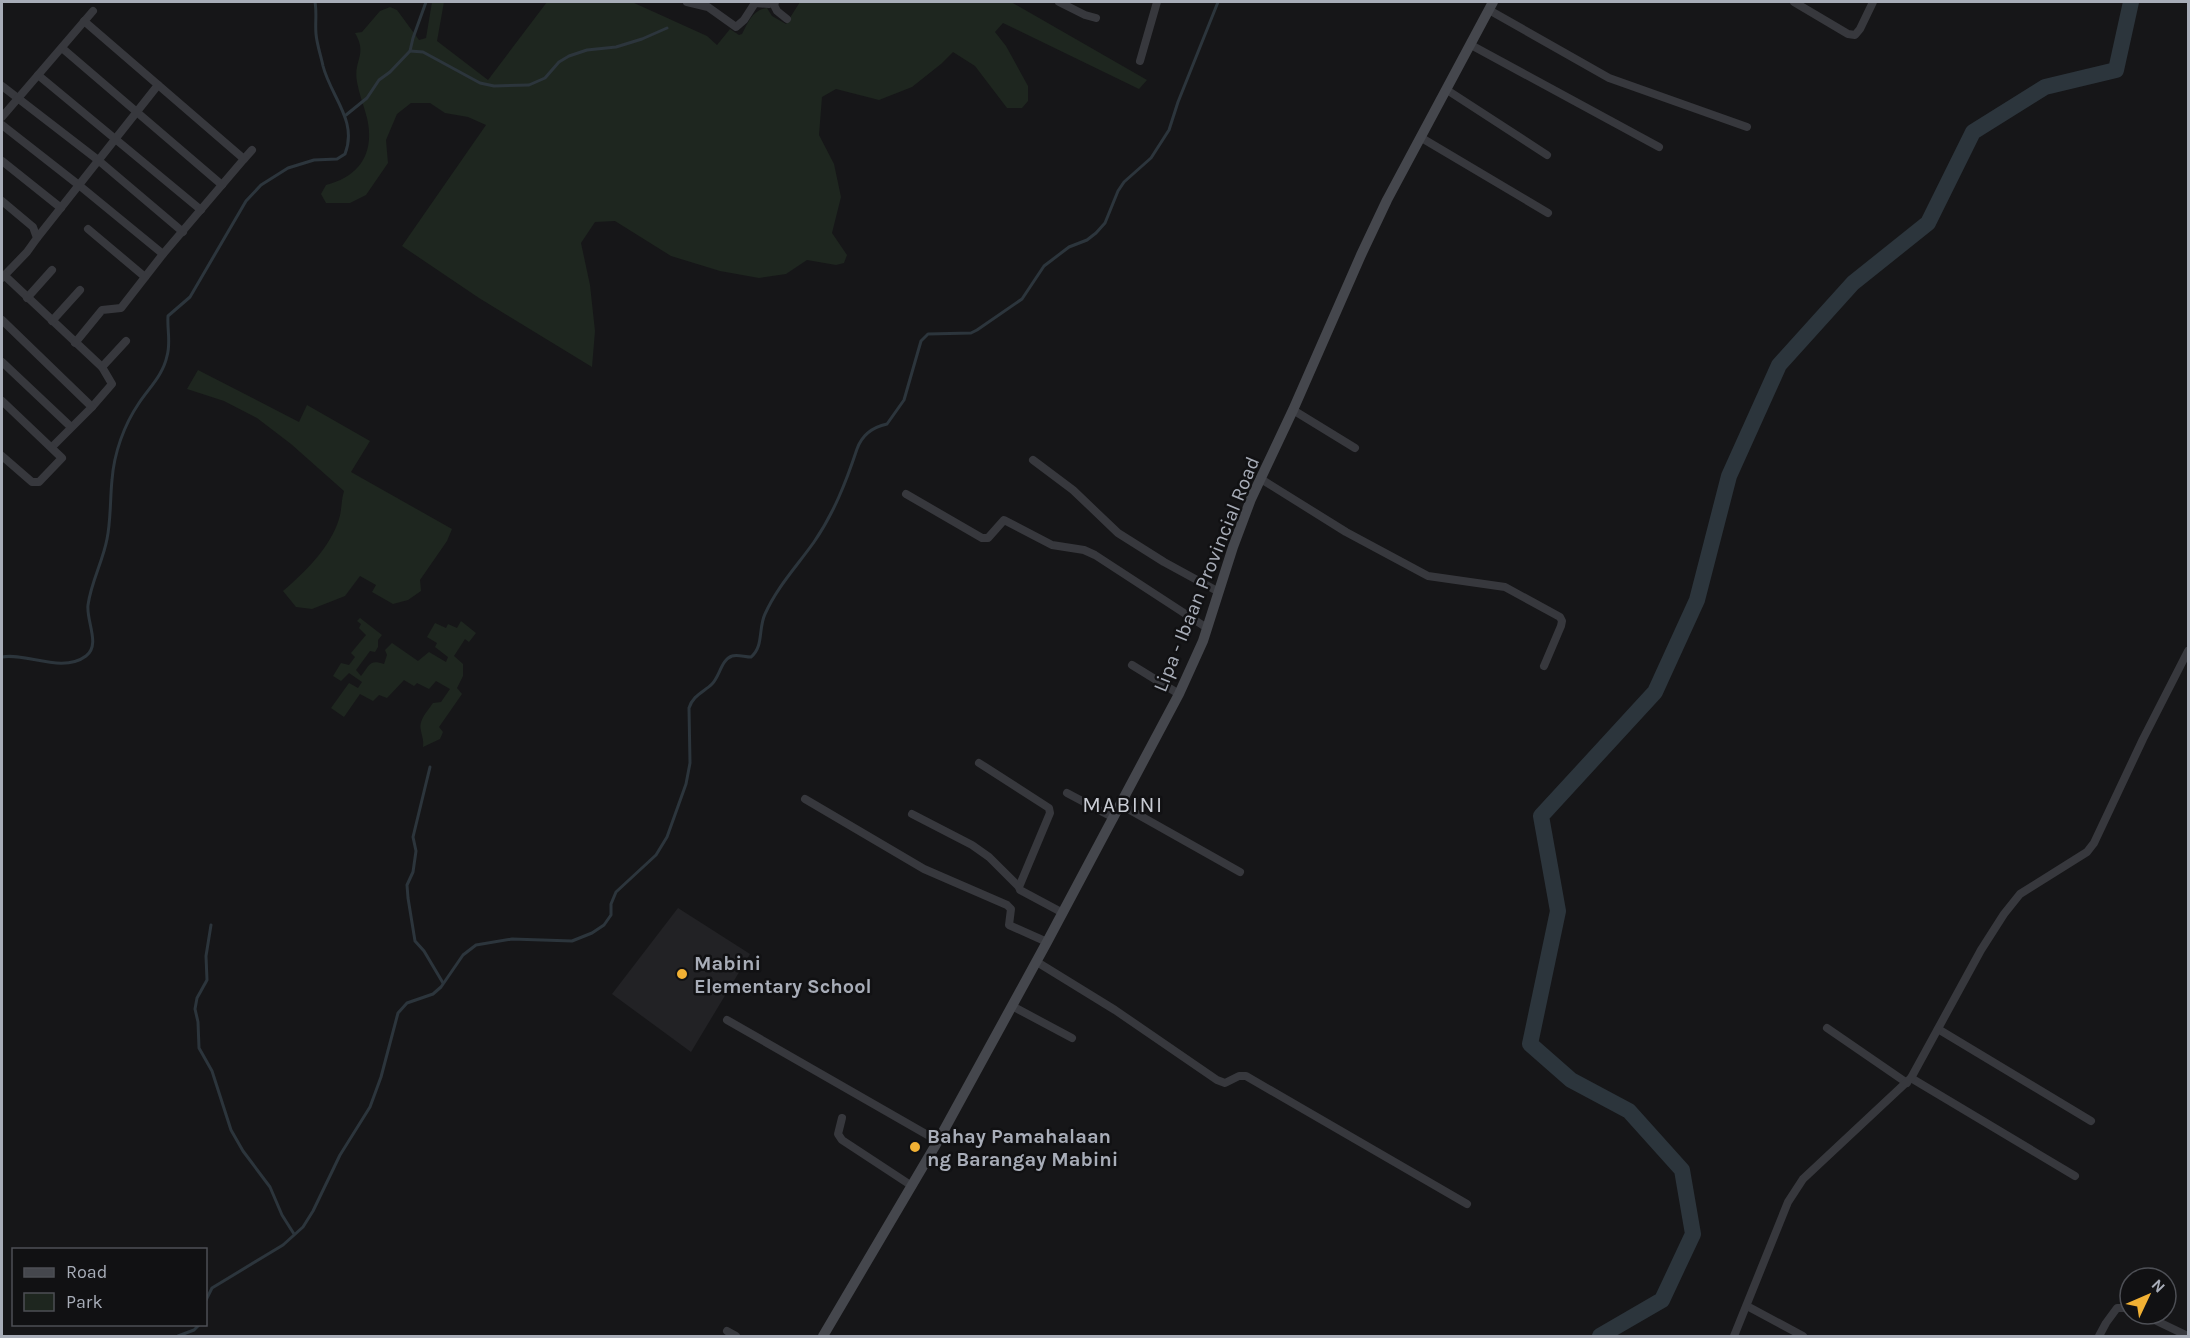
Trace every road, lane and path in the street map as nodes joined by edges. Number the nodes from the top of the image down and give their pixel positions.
1 (687, 2) edge
2 (774, 2) edge
3 (1059, 2) edge
4 (1156, 2) edge
5 (1794, 2) edge
6 (1872, 2) edge
7 (705, 3) edge
8 (1491, 6) edge
9 (93, 11) dead end
10 (1096, 18) dead end
11 (787, 20) dead end
12 (84, 21) junction
13 (1472, 45) junction
14 (62, 48) junction
15 (1140, 61) dead end
16 (38, 75) junction
17 (158, 85) junction
18 (2, 86) edge
19 (1447, 90) junction
20 (17, 99) junction
21 (137, 112) junction
22 (2, 117) edge
23 (2, 125) edge
24 (1747, 127) dead end
25 (1420, 136) junction
26 (116, 138) junction
27 (1659, 147) dead end
28 (252, 150) dead end
29 (1548, 155) dead end
30 (244, 159) junction
31 (98, 160) junction
32 (2, 161) edge
33 (222, 185) junction
34 (80, 186) junction
35 (2, 201) edge
36 (61, 208) junction
37 (201, 210) junction
38 (1548, 213) dead end
39 (88, 229) dead end
40 (183, 232) junction
41 (37, 238) junction
42 (163, 254) junction
43 (52, 270) dead end
44 (3, 277) edge
45 (145, 277) junction
46 (80, 290) dead end
47 (27, 298) junction
48 (2, 320) edge
49 (52, 321) junction
50 (126, 341) dead end
51 (75, 343) junction
52 (2, 362) edge
53 (102, 368) junction
54 (2, 400) edge
55 (92, 407) junction
56 (1293, 410) junction
57 (71, 428) junction
58 (52, 447) junction
59 (1355, 448) dead end
60 (2, 456) edge
61 (1033, 460) dead end
62 (1261, 479) junction
63 (906, 494) dead end
64 (1219, 592) junction
65 (1207, 628) junction
66 (2188, 651) edge
67 (1132, 665) dead end
68 (1544, 666) dead end
69 (1179, 694) junction
70 (979, 763) dead end
71 (1066, 793) dead end
72 (805, 799) dead end
73 (1121, 805) junction
74 (912, 814) dead end
75 (1114, 818) junction
76 (1240, 872) dead end
77 (1019, 887) junction
78 (1063, 913) junction
79 (1047, 942) junction
80 (1036, 962) junction
81 (1012, 1006) junction
82 (727, 1020) dead end
83 (1827, 1028) dead end
84 (1938, 1029) junction
85 (1072, 1038) dead end
86 (1909, 1081) junction
87 (842, 1118) dead end
88 (2091, 1121) dead end
89 (938, 1141) junction
90 (2075, 1176) dead end
91 (912, 1186) junction
92 (1467, 1204) dead end
93 (1747, 1306) junction
94 (2118, 1308) edge
95 (2167, 1326) edge
96 (727, 1331) dead end
97 (736, 1336) edge
98 (823, 1336) edge
99 (1734, 1336) edge
100 (1803, 1336) edge
101 (2099, 1336) edge
102 (2188, 1336) edge

1 - 7 street
2 - 7 street
2 - 11 street
3 - 10 street
4 - 15 street
5 - 6 street
8 - 13 main road, Lipa - Ibaan Provincial Road
8 - 24 street
9 - 12 street
12 - 14 street
12 - 17 street
13 - 19 main road, Lipa - Ibaan Provincial Road
13 - 27 street
14 - 16 street
14 - 21 street
16 - 20 street
16 - 26 street
17 - 21 street
17 - 30 street
18 - 20 street
19 - 25 main road, Lipa - Ibaan Provincial Road
19 - 29 street
20 - 22 street
20 - 31 street
21 - 26 street
21 - 33 street
23 - 34 street
25 - 38 street
25 - 56 main road, Lipa - Ibaan Provincial Road
26 - 31 street
26 - 37 street
28 - 30 street
30 - 33 street
31 - 34 street
31 - 40 street
32 - 36 street
33 - 37 street
34 - 36 street
34 - 42 street
35 - 41 street
36 - 41 street
37 - 40 street
39 - 45 street
40 - 42 street
41 - 44 street
42 - 45 street
43 - 47 street
44 - 47 street
45 - 51 street
46 - 49 street
47 - 49 street
48 - 55 street
49 - 51 street
50 - 53 street
51 - 53 street
52 - 57 street
53 - 55 street
54 - 58 street
55 - 57 street
56 - 59 street
56 - 62 main road, Lipa - Ibaan Provincial Road
57 - 58 street
58 - 60 street
61 - 64 street
62 - 64 main road, Lipa - Ibaan Provincial Road
62 - 68 street
63 - 65 street
64 - 65 main road, Lipa - Ibaan Provincial Road
65 - 69 main road, Lipa - Ibaan Provincial Road
66 - 84 street
67 - 69 street
69 - 73 main road, Lipa - Ibaan Provincial Road
70 - 77 street
71 - 75 street
72 - 79 street
73 - 75 main road, Lipa - Ibaan Provincial Road
73 - 76 street
74 - 77 street
75 - 78 main road, Lipa - Ibaan Provincial Road
77 - 78 street
78 - 79 main road, Lipa - Ibaan Provincial Road
79 - 80 main road, Lipa - Ibaan Provincial Road
80 - 81 main road, Lipa - Ibaan Provincial Road
80 - 92 street
81 - 85 street
81 - 89 main road, Lipa - Ibaan Provincial Road
82 - 89 street
83 - 86 street
84 - 86 street
84 - 88 street
86 - 90 street
86 - 93 street
87 - 91 street
89 - 91 main road, Lipa - Ibaan Provincial Road
91 - 98 main road, Lipa - Ibaan Provincial Road
93 - 99 street
93 - 100 street
94 - 101 street
95 - 102 street
96 - 97 street

